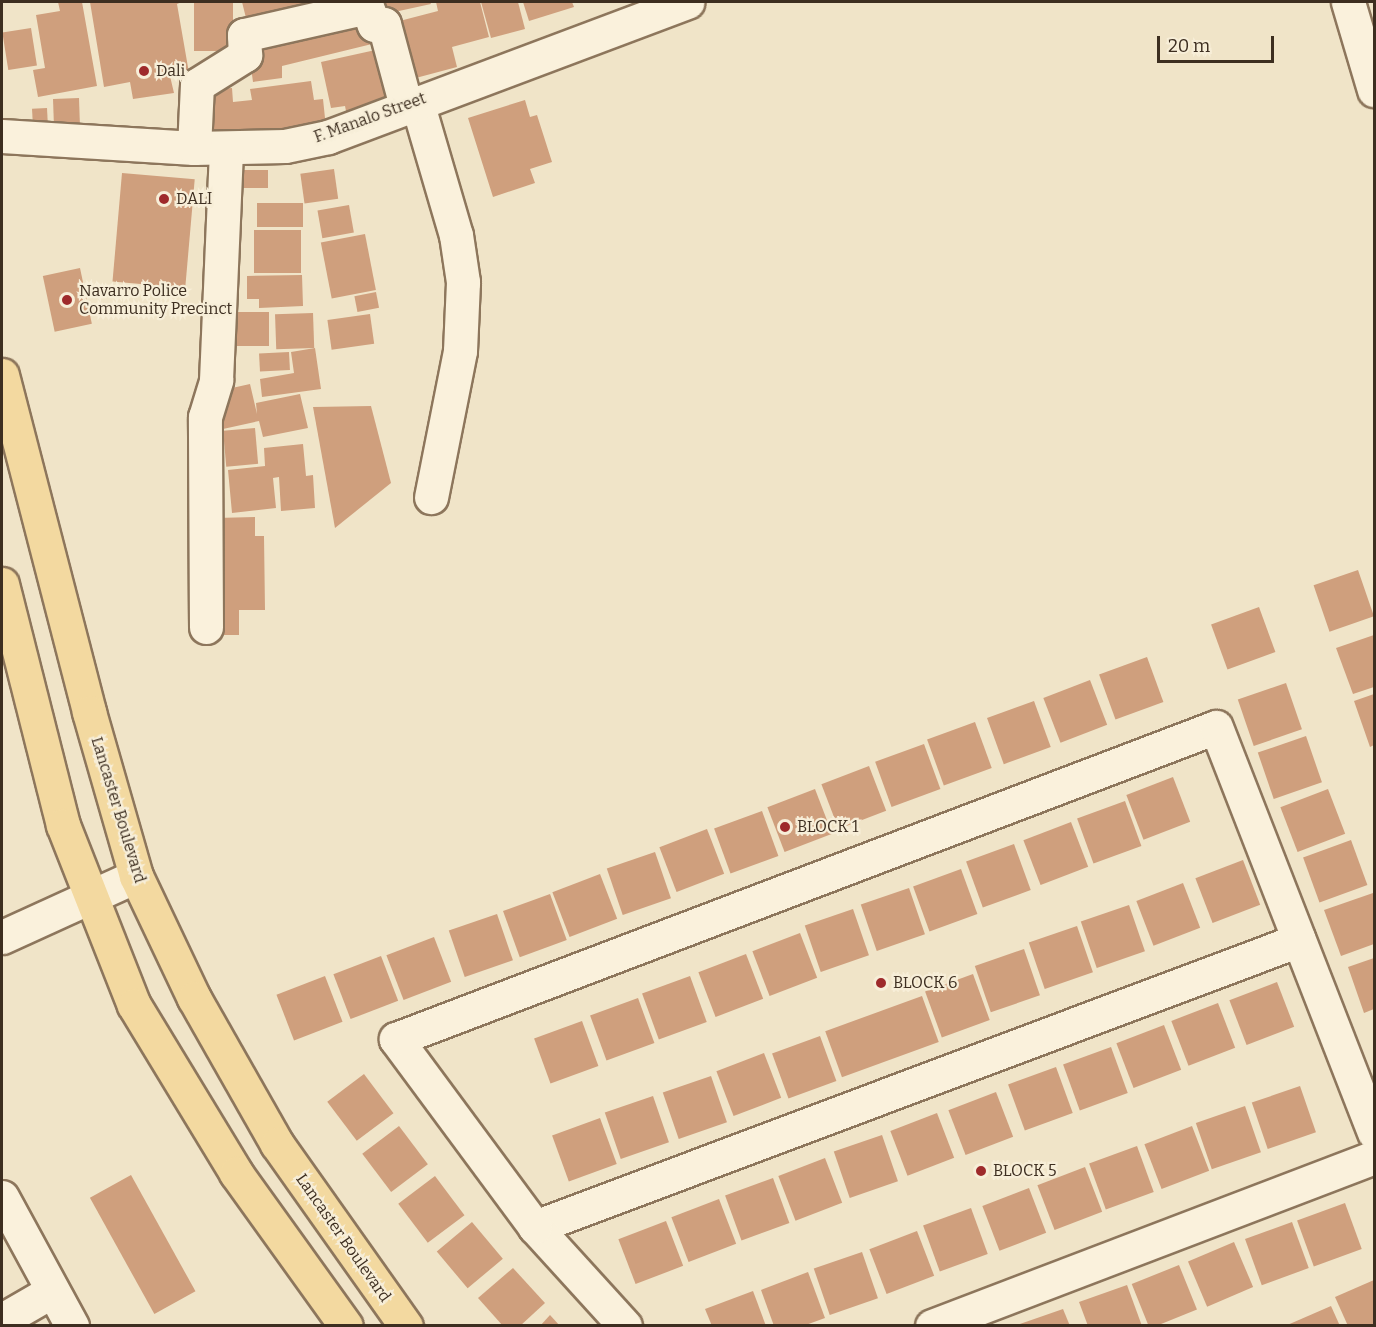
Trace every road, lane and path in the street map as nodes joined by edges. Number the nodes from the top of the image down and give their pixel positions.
1 (687, 2) edge
2 (1348, 2) edge
3 (1374, 90) edge
4 (411, 104) junction
5 (2, 136) edge
6 (210, 148) junction
7 (2, 375) edge
8 (431, 497) dead end
9 (2, 584) edge
10 (206, 627) dead end
11 (136, 876) junction
12 (89, 896) junction
13 (2, 937) edge
14 (1299, 940) junction
15 (1374, 1132) edge
16 (1374, 1156) edge
17 (5, 1212) edge
18 (535, 1227) junction
19 (52, 1291) junction
20 (2, 1320) edge
21 (72, 1326) edge
22 (346, 1326) edge
23 (406, 1326) edge
24 (624, 1326) edge
25 (932, 1326) edge

1 - 4 street, F. Manalo Street
2 - 3 street
4 - 6 street, F. Manalo Street
4 - 6 street
4 - 8 street
5 - 6 street, F. Manalo Street
6 - 10 street
7 - 11 main road, Lancaster Boulevard
9 - 12 main road
11 - 12 street
11 - 23 main road, Lancaster Boulevard
12 - 13 street
12 - 22 main road
14 - 15 street
14 - 18 street
14 - 18 street
16 - 25 street
17 - 19 street
18 - 24 street
19 - 20 street
19 - 21 street

